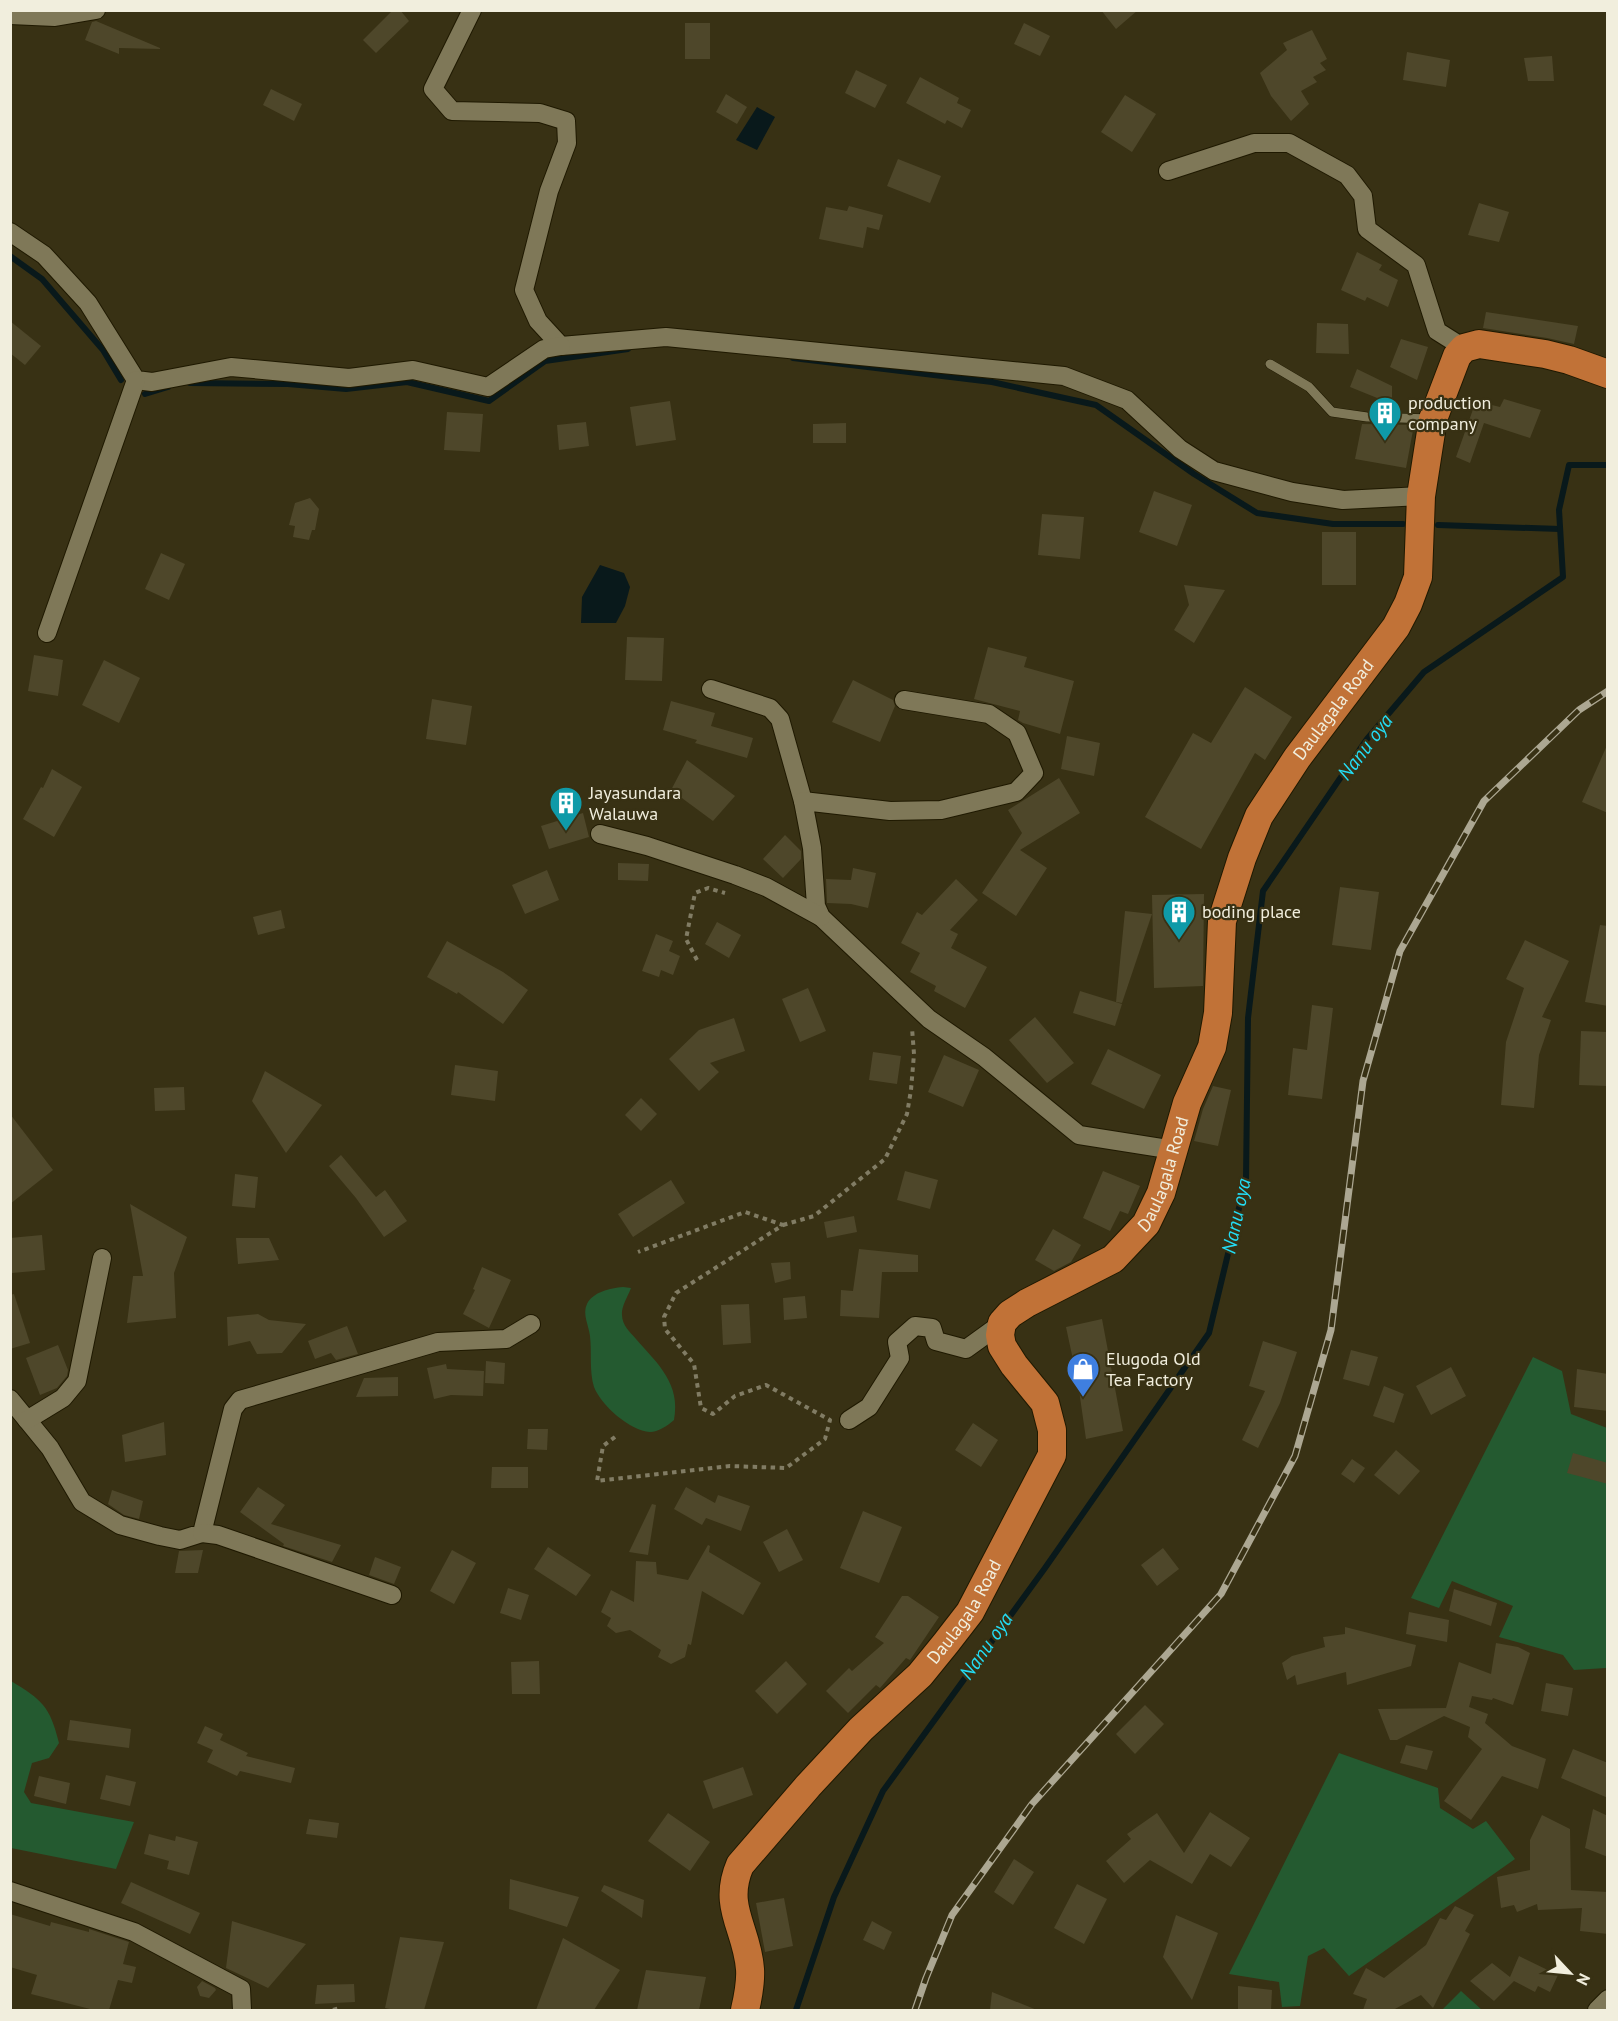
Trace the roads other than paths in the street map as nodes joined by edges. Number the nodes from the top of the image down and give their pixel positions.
1 (96, 10) edge
2 (472, 10) edge
3 (10, 15) edge
4 (1168, 171) dead end
5 (10, 232) edge
6 (561, 346) junction
7 (1464, 348) junction
8 (1270, 364) dead end
9 (1608, 374) edge
10 (136, 380) junction
11 (1433, 419) junction
12 (1421, 496) junction
13 (47, 633) dead end
14 (711, 689) dead end
15 (904, 700) dead end
16 (802, 801) junction
17 (600, 834) dead end
18 (821, 917) junction
19 (1173, 1150) junction
20 (102, 1258) dead end
21 (1002, 1323) junction
22 (531, 1324) dead end
23 (10, 1400) edge
24 (27, 1420) junction
25 (849, 1420) dead end
26 (202, 1533) junction
27 (392, 1595) dead end
28 (10, 1892) edge
29 (1608, 1999) edge
30 (242, 2010) edge
31 (745, 2010) edge
32 (1597, 2010) edge

1 - 3 street
2 - 6 street
4 - 7 street
5 - 10 street
6 - 10 street
6 - 12 street
7 - 9 main road
7 - 11 main road, Daulagala Road
8 - 11 lane
10 - 13 street
11 - 12 main road, Daulagala Road
12 - 19 main road, Daulagala Road
14 - 16 street
15 - 16 street
16 - 18 street
17 - 18 street
18 - 19 street
19 - 21 main road, Daulagala Road
20 - 24 street
21 - 25 street
21 - 31 main road, Daulagala Road
22 - 26 street
23 - 24 street
24 - 26 street
26 - 27 street
28 - 30 street
29 - 32 street

